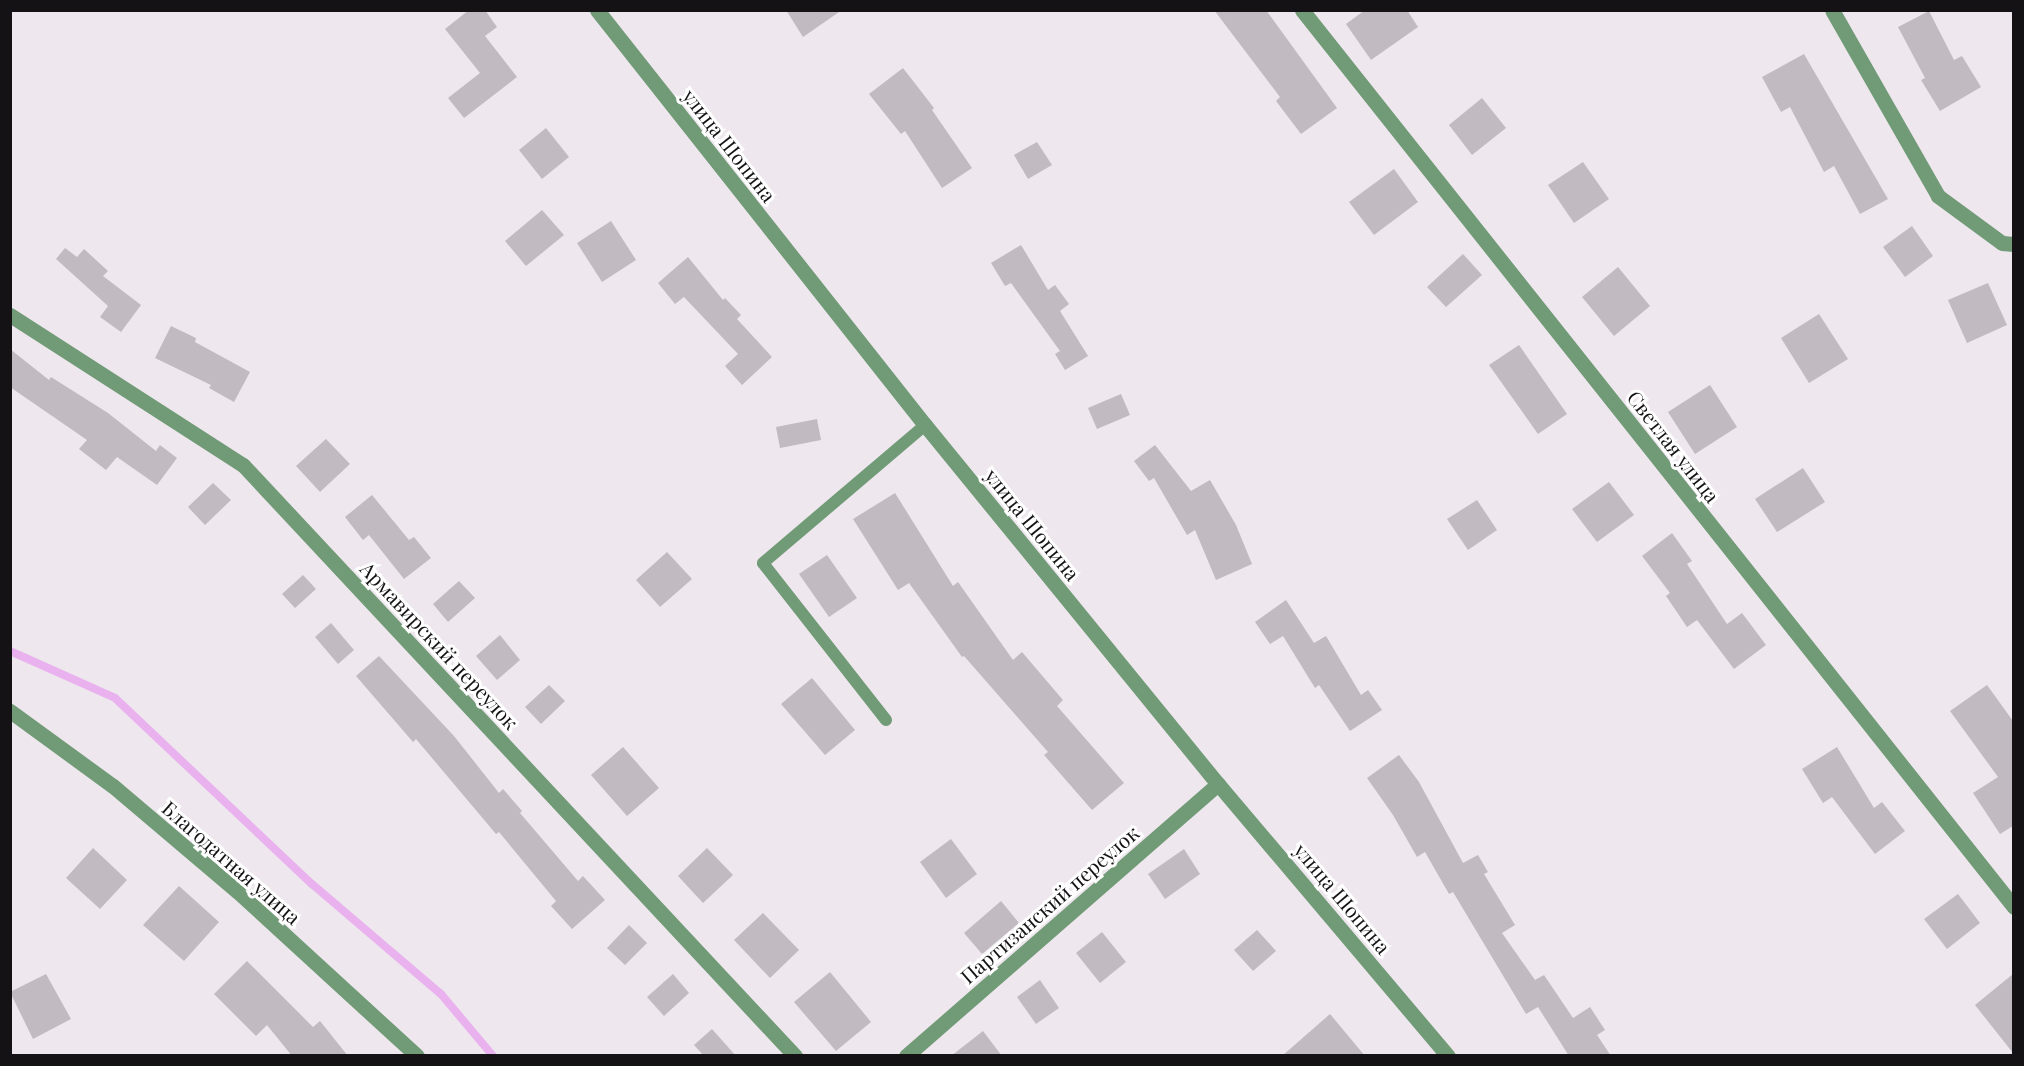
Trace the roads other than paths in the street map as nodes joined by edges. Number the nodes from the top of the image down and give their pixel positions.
1 (597, 10) edge
2 (1302, 10) edge
3 (1832, 10) edge
4 (2013, 244) edge
5 (10, 315) edge
6 (925, 425) junction
7 (10, 711) edge
8 (885, 720) dead end
9 (1218, 784) junction
10 (2013, 907) edge
11 (417, 1056) edge
12 (795, 1056) edge
13 (906, 1056) edge
14 (1448, 1056) edge

1 - 6 street, улица Шопина
2 - 10 street, Светлая улица
3 - 4 street
5 - 12 street, Армавирский переулок
6 - 8 lane
6 - 9 street, улица Шопина
7 - 11 street, Благодатная улица
9 - 13 street, Партизанский переулок
9 - 14 street, улица Шопина

